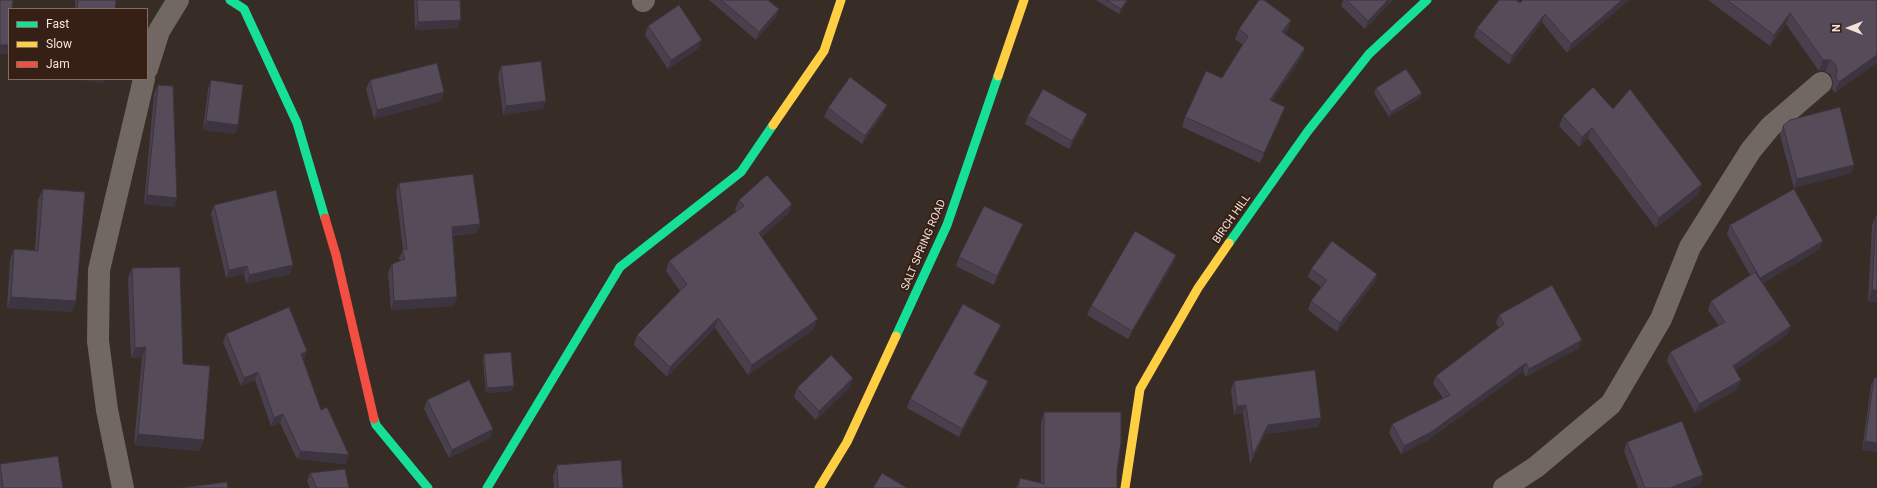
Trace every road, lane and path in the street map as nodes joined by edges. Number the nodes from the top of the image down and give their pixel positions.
1 (178, 0) edge
2 (230, 0) edge
3 (841, 0) edge
4 (1024, 0) edge
5 (1427, 0) edge
6 (148, 67) edge
7 (144, 80) edge
8 (1821, 83) dead end
9 (123, 488) edge
10 (428, 488) edge
11 (487, 488) edge
12 (819, 488) edge
13 (1124, 488) edge
14 (1504, 488) edge

1 - 6 street
2 - 10 street
3 - 11 street
4 - 12 street, SALT SPRING ROAD
5 - 13 street, BIRCH HILL
7 - 9 street
8 - 14 street

